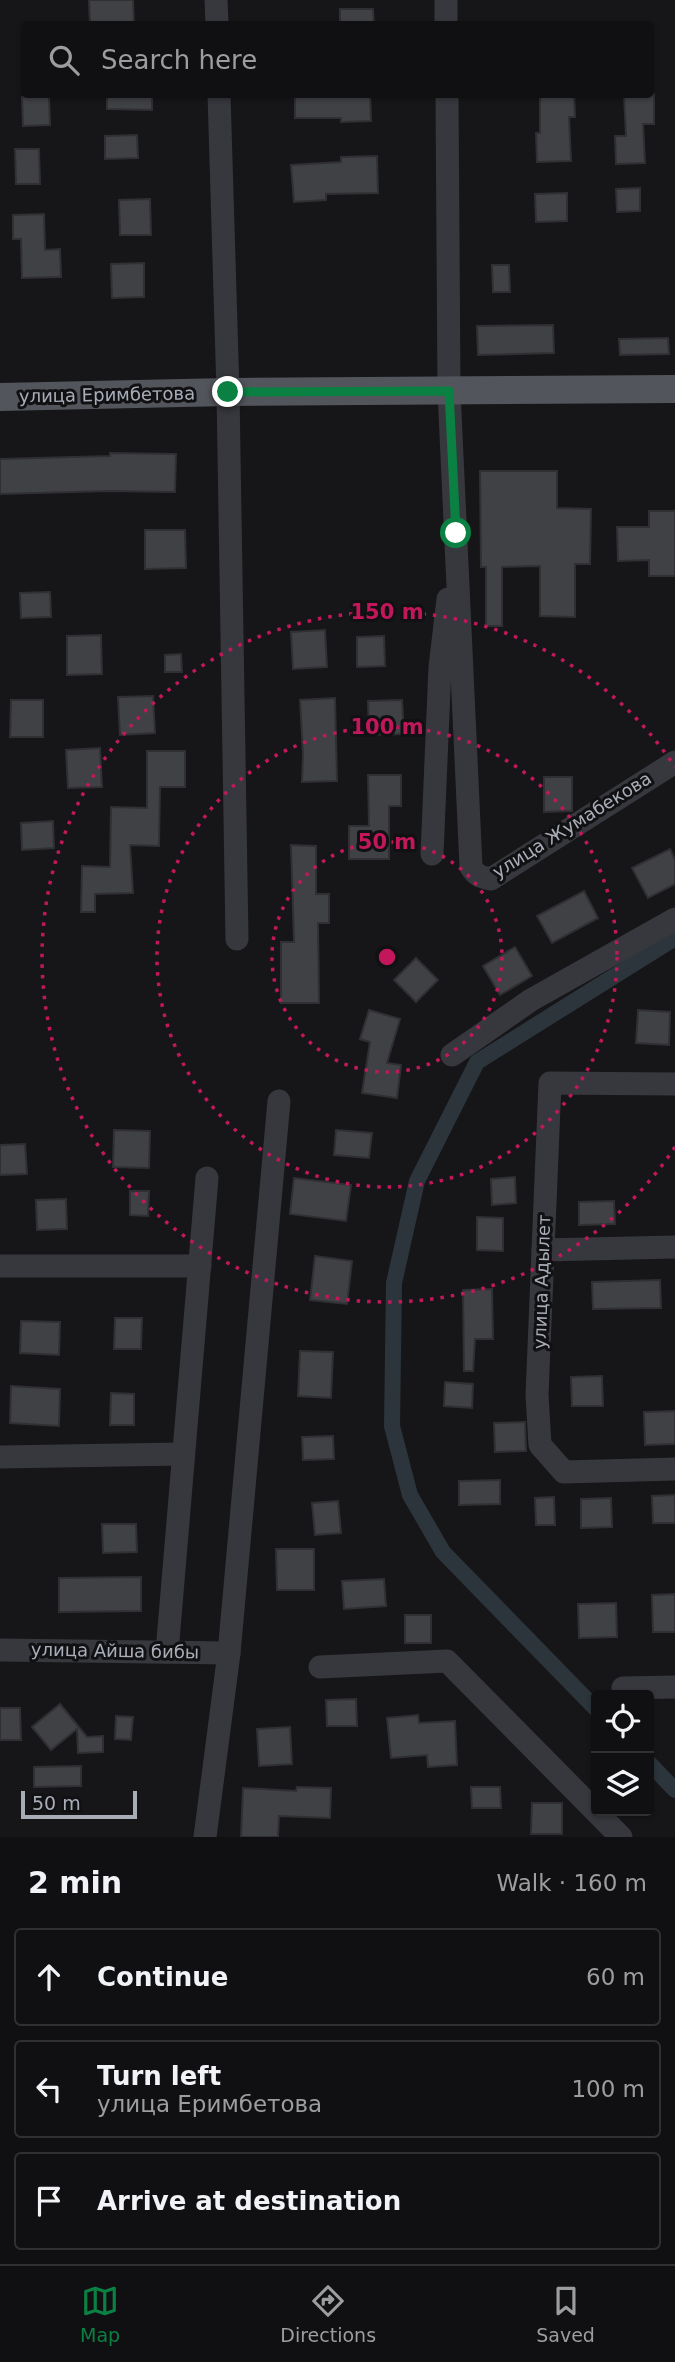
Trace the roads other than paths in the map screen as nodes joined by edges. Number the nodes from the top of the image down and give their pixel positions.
1 (216, 0) edge
2 (446, 0) edge
3 (217, 21) edge
4 (446, 21) edge
5 (219, 98) edge
6 (447, 98) edge
7 (675, 389) edge
8 (449, 391) junction
9 (228, 392) junction
10 (0, 397) edge
11 (456, 533) junction
12 (675, 762) edge
13 (432, 854) dead end
14 (675, 919) edge
15 (237, 939) dead end
16 (452, 1055) dead end
17 (675, 1084) edge
18 (279, 1101) dead end
19 (207, 1178) dead end
20 (675, 1247) edge
21 (543, 1250) junction
22 (0, 1266) edge
23 (200, 1266) junction
24 (183, 1454) junction
25 (0, 1457) edge
26 (675, 1469) edge
27 (0, 1650) edge
28 (167, 1652) junction
29 (229, 1653) junction
30 (320, 1667) dead end
31 (675, 1687) edge
32 (623, 1688) dead end
33 (205, 1837) edge
34 (621, 1837) edge

1 - 3 street
2 - 4 street
5 - 9 street
6 - 8 street
7 - 8 main road, улица Еримбетова
8 - 9 main road, улица Еримбетова
8 - 11 street
9 - 10 main road, улица Еримбетова
9 - 15 street
11 - 12 street, улица Жумабекова
11 - 13 street
14 - 16 street
17 - 21 street, улица Адылет
18 - 29 street
19 - 23 street
20 - 21 street
21 - 26 street, улица Адылет
22 - 23 street
23 - 24 street
24 - 25 street
24 - 28 street
27 - 28 street, улица Айша бибы
28 - 29 street, улица Айша бибы
29 - 33 street
30 - 34 street
31 - 32 street

